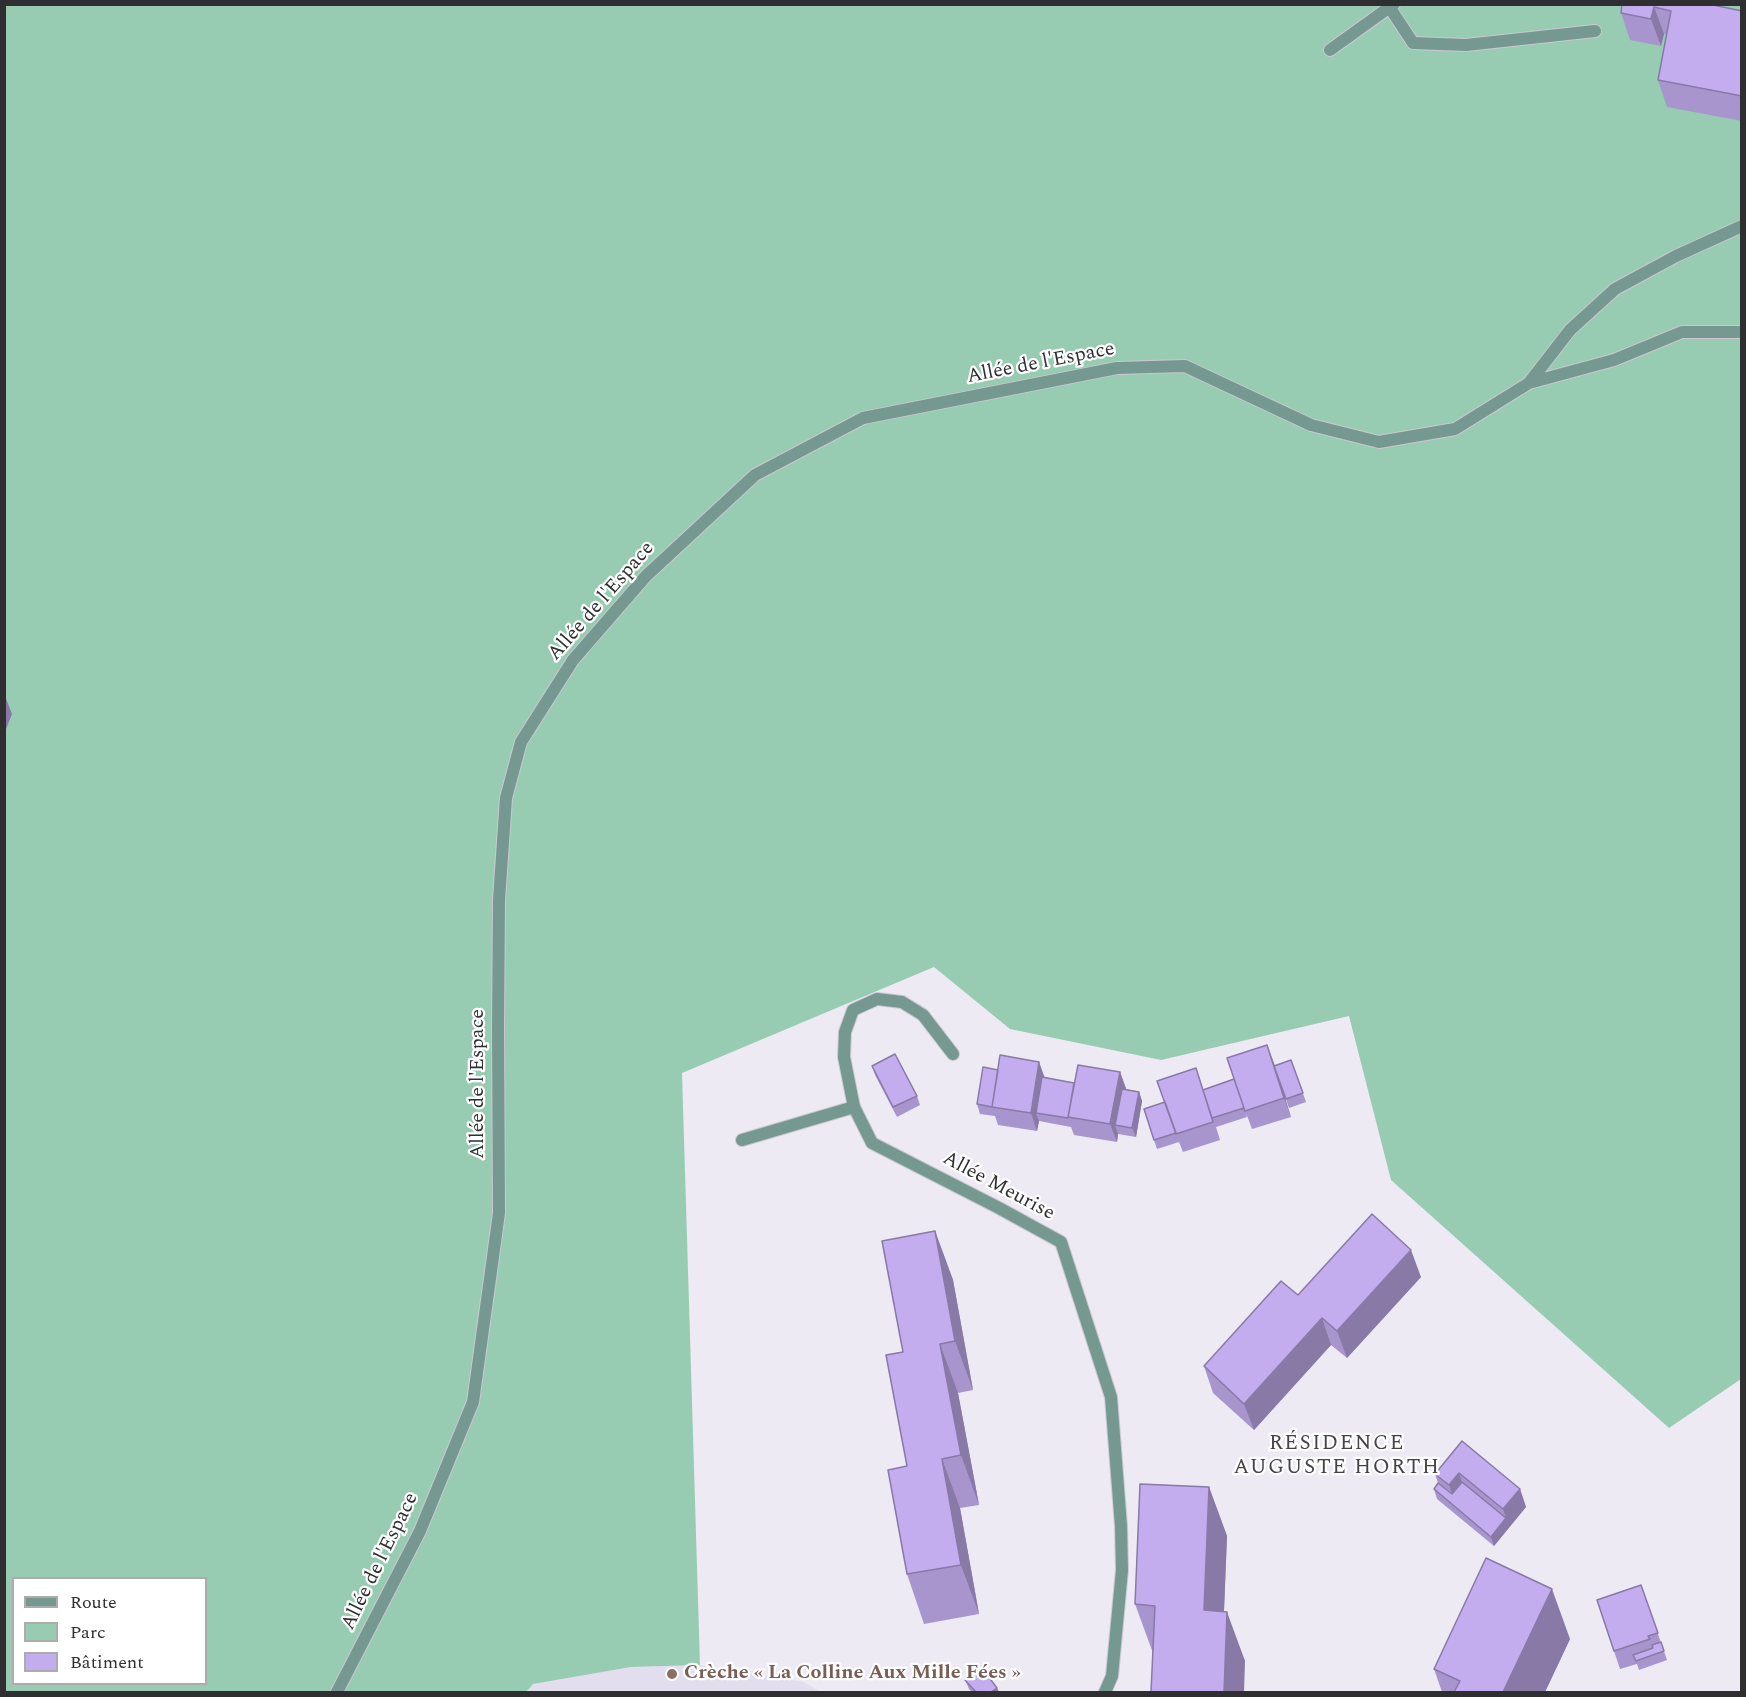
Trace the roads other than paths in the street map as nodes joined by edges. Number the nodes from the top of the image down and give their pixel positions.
1 (1392, 6) edge
2 (1595, 31) dead end
3 (1330, 50) dead end
4 (1742, 226) edge
5 (1742, 332) edge
6 (1529, 383) junction
7 (953, 1054) dead end
8 (854, 1107) junction
9 (742, 1140) dead end
10 (337, 1692) edge
11 (1105, 1692) edge

1 - 2 street
1 - 3 street
4 - 6 street, Allée de l'Espace
5 - 6 street
6 - 10 street, Allée de l'Espace
7 - 8 street, Allée Meurise
8 - 9 street
8 - 11 street, Allée Meurise

